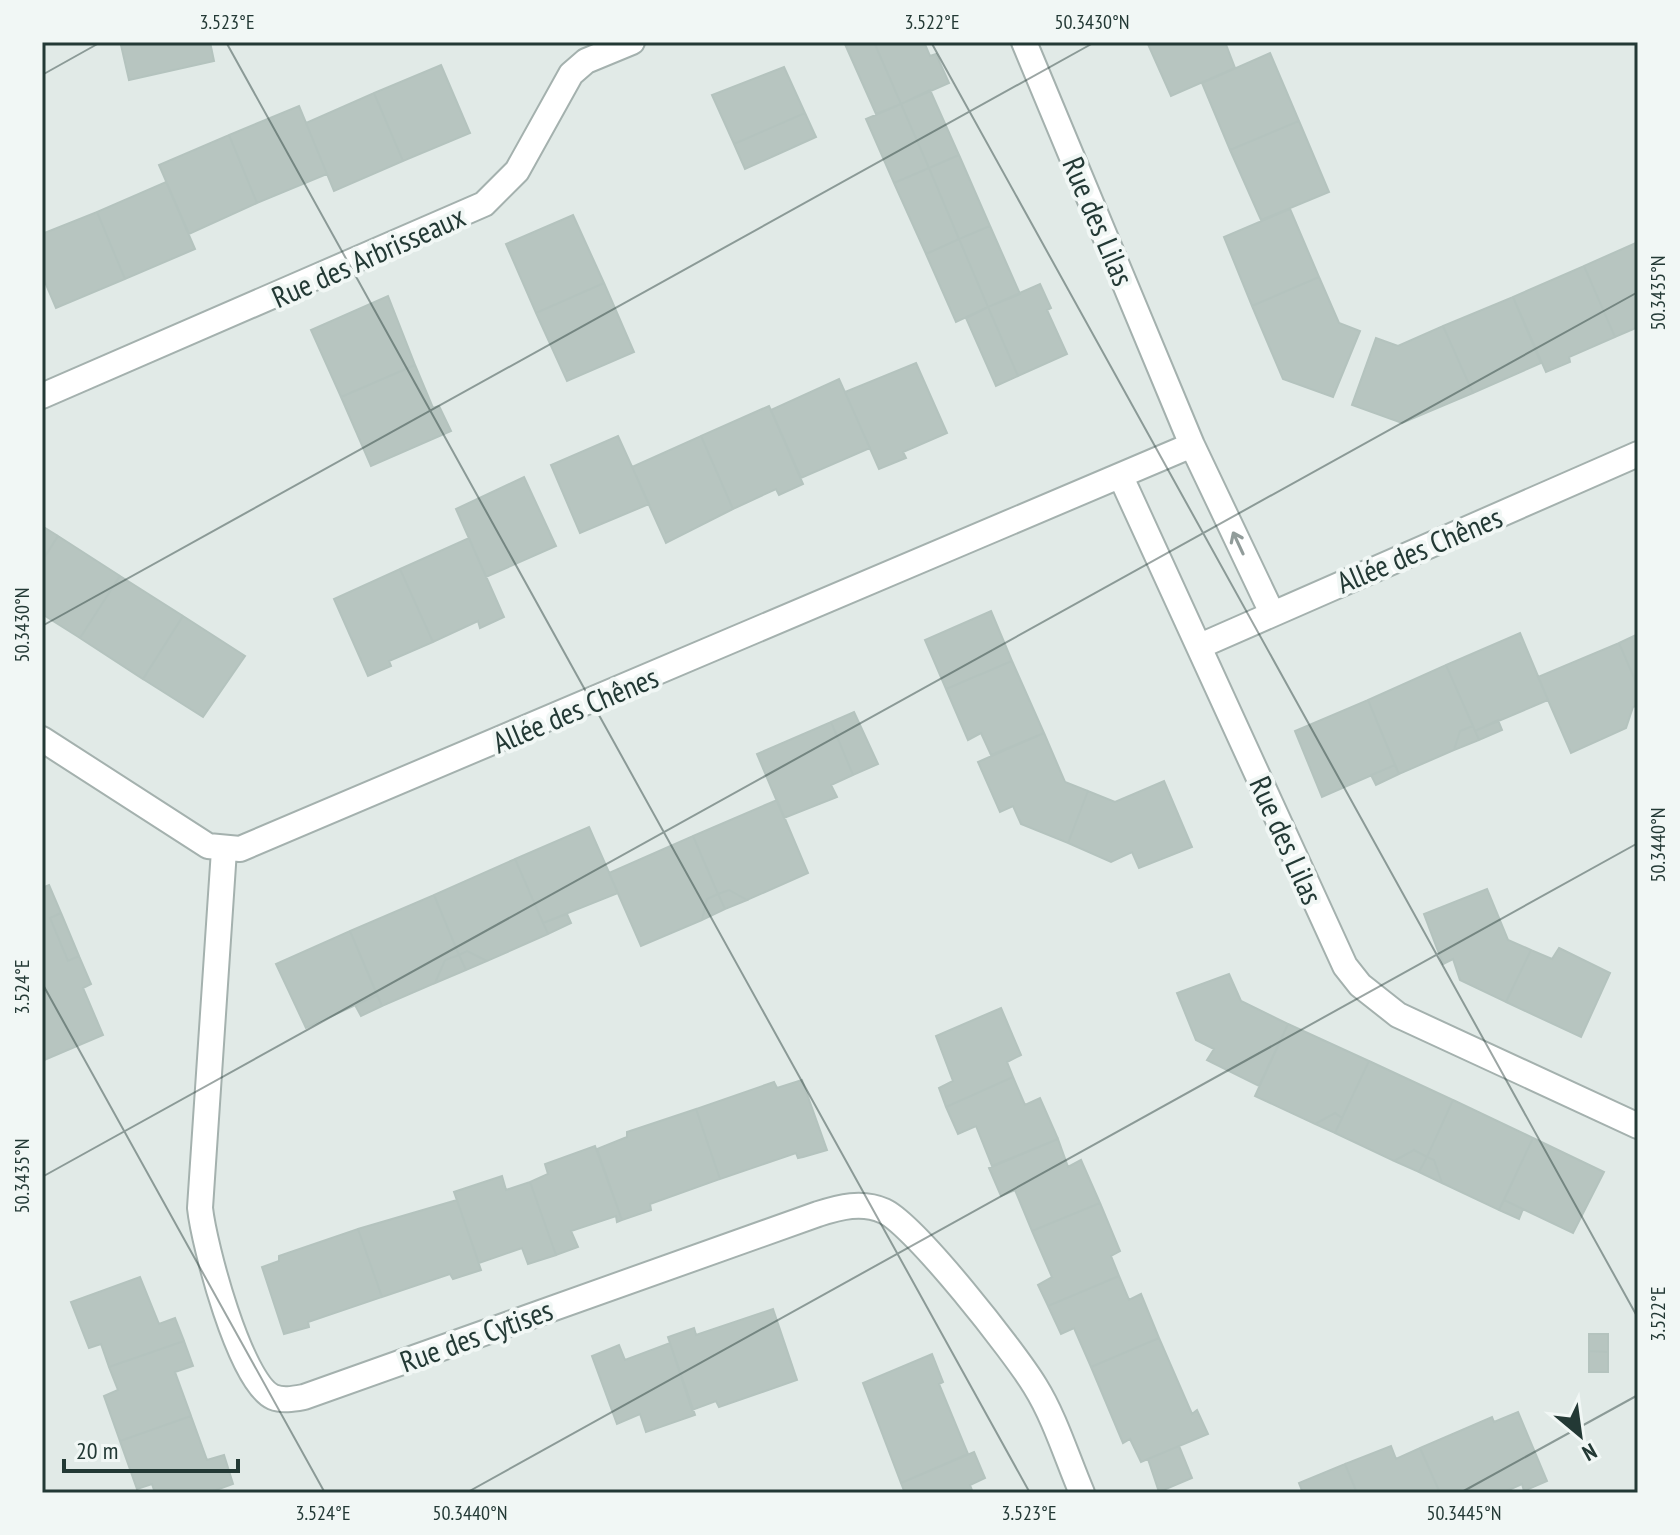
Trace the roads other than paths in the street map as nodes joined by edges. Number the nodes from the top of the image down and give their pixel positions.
1 (632, 42) edge
2 (1024, 42) edge
3 (42, 396) edge
4 (1192, 445) junction
5 (1638, 454) edge
6 (1121, 477) junction
7 (1272, 613) junction
8 (1200, 646) junction
9 (42, 739) edge
10 (224, 850) junction
11 (1638, 1126) edge
12 (1082, 1493) edge

1 - 3 street, Rue des Arbrisseaux
2 - 4 street, Rue des Lilas
4 - 6 street
7 -> 4 street, Rue des Lilas
5 - 7 street, Allée des Chênes
6 - 8 street, Rue des Lilas
6 - 10 street, Allée des Chênes
7 - 8 street, Allée des Chênes
8 - 11 street, Rue des Lilas
9 - 10 street
10 - 12 street, Rue des Cytises

